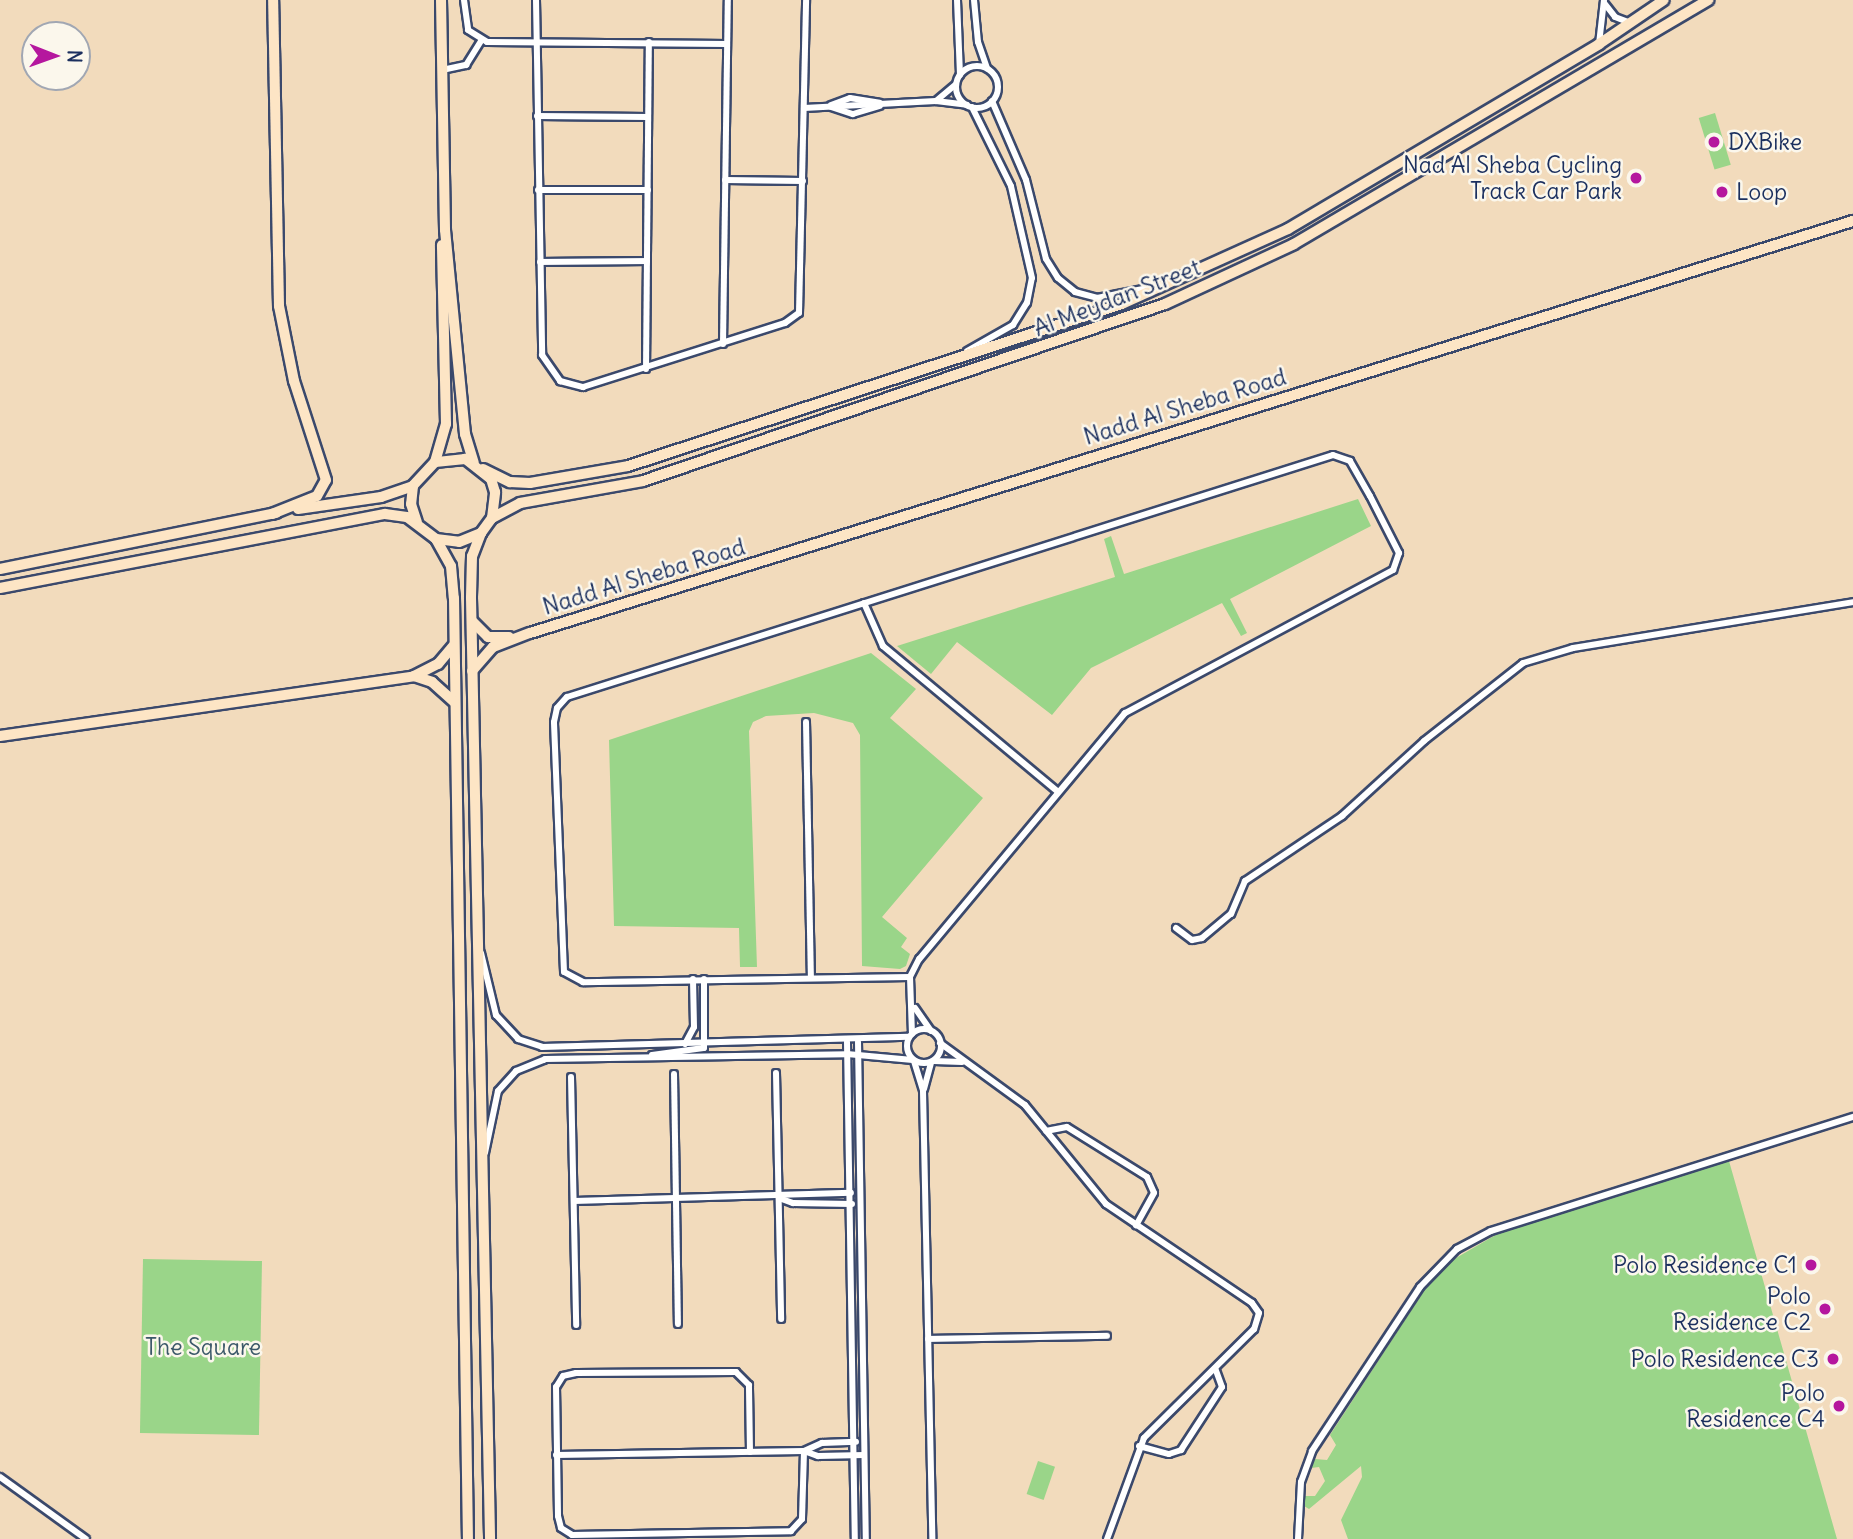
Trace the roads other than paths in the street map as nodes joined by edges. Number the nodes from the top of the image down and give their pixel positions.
1 (273, 0) edge
2 (441, 0) edge
3 (464, 0) edge
4 (536, 0) edge
5 (728, 0) edge
6 (806, 0) edge
7 (957, 0) edge
8 (974, 0) edge
9 (1664, 0) edge
10 (1708, 0) edge
11 (1604, 1) edge
12 (1633, 23) junction
13 (481, 41) junction
14 (536, 41) junction
15 (649, 42) junction
16 (727, 44) junction
17 (1599, 44) junction
18 (987, 68) junction
19 (442, 70) junction
20 (960, 75) junction
21 (956, 84) junction
22 (936, 101) junction
23 (992, 101) junction
24 (970, 106) junction
25 (804, 108) junction
26 (537, 116) junction
27 (649, 117) junction
28 (725, 180) junction
29 (803, 181) junction
30 (538, 190) junction
31 (648, 190) junction
32 (1853, 221) edge
33 (445, 230) junction
34 (647, 261) junction
35 (540, 262) junction
36 (1167, 285) junction
37 (723, 344) junction
38 (960, 359) junction
39 (646, 369) junction
40 (435, 462) junction
41 (479, 466) junction
42 (414, 486) junction
43 (272, 514) junction
44 (492, 518) junction
45 (417, 522) junction
46 (481, 533) junction
47 (436, 539) junction
48 (0, 569) edge
49 (0, 588) edge
50 (1853, 601) edge
51 (864, 603) junction
52 (471, 620) junction
53 (530, 633) junction
54 (454, 645) junction
55 (472, 671) junction
56 (414, 676) junction
57 (454, 702) junction
58 (806, 722) dead end
59 (0, 736) edge
60 (1057, 791) junction
61 (1176, 928) dead end
62 (479, 948) junction
63 (811, 976) junction
64 (910, 977) junction
65 (693, 979) junction
66 (704, 979) junction
67 (914, 1007) junction
68 (932, 1031) junction
69 (911, 1035) junction
70 (847, 1042) junction
71 (858, 1042) junction
72 (940, 1043) junction
73 (684, 1045) junction
74 (705, 1045) junction
75 (847, 1054) junction
76 (858, 1054) junction
77 (651, 1056) junction
78 (914, 1060) junction
79 (931, 1062) junction
80 (964, 1062) junction
81 (776, 1073) dead end
82 (674, 1074) dead end
83 (572, 1077) dead end
84 (923, 1091) junction
85 (1853, 1117) edge
86 (1046, 1131) junction
87 (482, 1161) junction
88 (850, 1193) junction
89 (860, 1193) junction
90 (779, 1198) junction
91 (676, 1199) junction
92 (574, 1201) junction
93 (850, 1204) junction
94 (860, 1204) junction
95 (1136, 1225) junction
96 (780, 1319) dead end
97 (678, 1324) dead end
98 (576, 1325) dead end
99 (1107, 1336) dead end
100 (928, 1339) junction
101 (1215, 1368) junction
102 (853, 1442) junction
103 (864, 1442) junction
104 (1139, 1446) junction
105 (804, 1451) junction
106 (750, 1452) junction
107 (556, 1455) junction
108 (854, 1455) junction
109 (864, 1455) junction
110 (0, 1478) edge
111 (86, 1539) edge
112 (468, 1539) edge
113 (490, 1539) edge
114 (855, 1539) edge
115 (866, 1539) edge
116 (932, 1539) edge
117 (1107, 1539) edge
118 (1298, 1539) edge

1 - 43 street
2 - 19 street
3 - 13 street
4 - 14 street
5 - 16 street
6 - 25 street
7 - 20 street
8 - 18 street
9 - 12 street, Al Meydan Street
10 - 44 street, Al Meydan Street
11 - 12 street
11 - 17 street
12 - 17 street, Al Meydan Street
13 - 14 street
13 - 19 street
14 - 15 street
14 - 26 street
15 - 16 street
15 - 27 street
16 - 28 street
17 - 36 street, Al Meydan Street
18 - 20 street
18 - 23 street
19 - 33 street
20 - 21 street
21 - 22 street
21 - 24 street
22 - 24 street
22 - 25 street
23 - 24 street
23 - 36 street
24 - 38 street
25 - 29 street
26 - 27 street
26 - 30 street
27 - 31 street
28 - 29 street
28 - 37 street
29 - 37 street
30 - 31 street
30 - 35 street
31 - 34 street
32 - 53 street, Nadd Al Sheba Road
33 - 40 street
33 - 41 street
34 - 35 street
34 - 39 street
35 - 39 street
36 - 38 street, Al Meydan Street
37 - 39 street
38 - 41 street, Al Meydan Street
40 - 41 street
40 - 42 street
41 - 44 street
42 - 43 street
42 - 45 street
43 - 48 street
44 - 46 street
45 - 47 street
45 - 49 street
46 - 47 street
46 - 52 street
47 - 54 street
50 - 61 street
51 - 60 street
51 - 60 street
51 - 65 street
52 - 53 street, Nadd Al Sheba Road
52 - 55 street
53 - 55 street, Nadd Al Sheba Road
54 - 56 street
54 - 57 street
55 - 62 street
56 - 57 street
56 - 59 street
57 - 112 street
58 - 63 street
60 - 64 street
62 - 73 street
62 - 87 street
63 - 64 street
63 - 66 street
64 - 67 street
65 - 66 street
65 - 73 street
66 - 74 street
67 - 68 street
67 - 69 street
68 - 69 street
68 - 72 street
69 - 71 street
69 - 78 street
70 - 71 street
70 - 74 street
70 - 75 street
71 - 76 street
72 - 79 street
72 - 80 street
73 - 74 street
74 - 77 street
75 - 76 street
75 - 77 street
75 - 88 street
76 - 78 street
76 - 89 street
77 - 87 street
78 - 79 street
78 - 84 street
79 - 80 street
79 - 84 street
80 - 86 street
81 - 90 street
82 - 91 street
83 - 92 street
84 - 100 street
85 - 118 street
86 - 95 street
86 - 95 street
87 - 113 street
88 - 89 street
88 - 90 street
88 - 93 street
89 - 94 street
90 - 91 street
90 - 93 street
90 - 96 street
91 - 92 street
91 - 97 street
92 - 98 street
93 - 94 street
93 - 102 street
94 - 103 street
95 - 101 street
99 - 100 street
100 - 116 street
101 - 104 street
101 - 104 street
102 - 103 street
102 - 105 street
102 - 108 street
103 - 109 street
104 - 117 street
105 - 106 street
105 - 107 street
105 - 108 street
106 - 107 street
106 - 107 street
108 - 109 street
108 - 114 street
109 - 115 street
110 - 111 street

